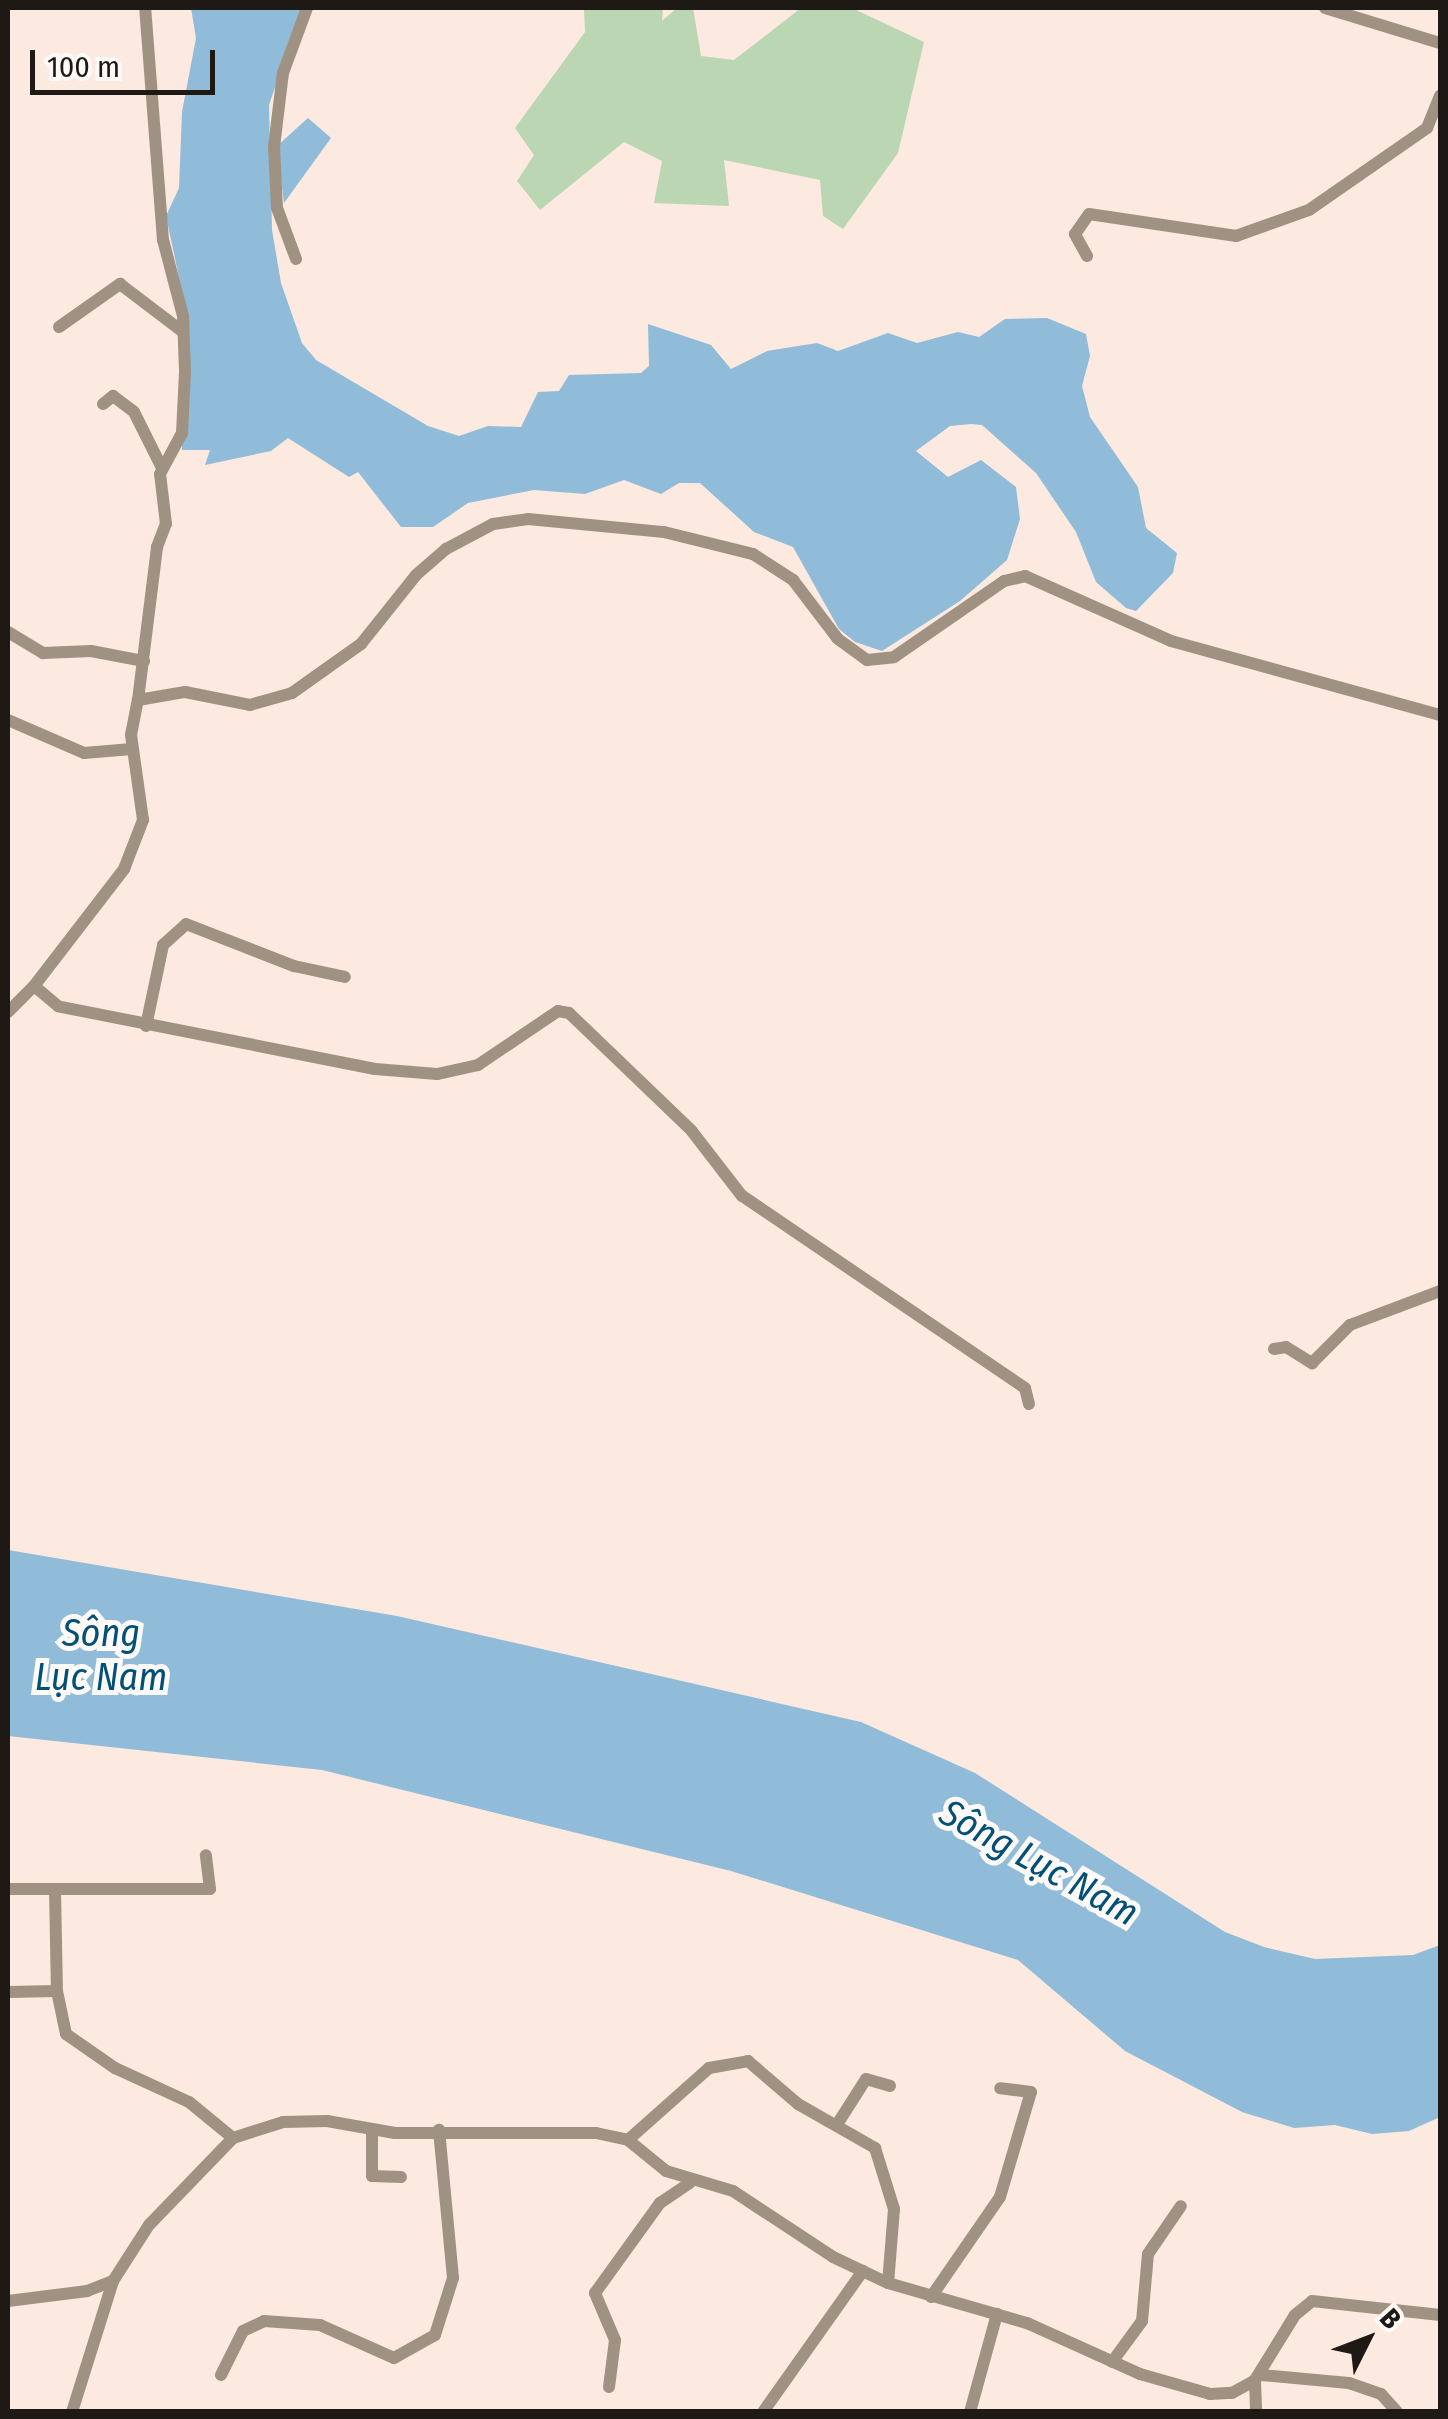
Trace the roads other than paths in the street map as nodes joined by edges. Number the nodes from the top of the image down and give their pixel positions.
1 (145, 8) edge
2 (306, 8) edge
3 (1325, 8) edge
4 (1440, 44) edge
5 (1440, 96) edge
6 (1088, 256) dead end
7 (296, 259) dead end
8 (59, 328) dead end
9 (182, 331) junction
10 (103, 404) dead end
11 (162, 468) junction
12 (8, 632) edge
13 (144, 661) junction
14 (138, 700) junction
15 (1440, 715) edge
16 (8, 720) edge
17 (132, 749) junction
18 (345, 977) dead end
19 (34, 986) junction
20 (8, 1012) edge
21 (146, 1026) junction
22 (1440, 1290) edge
23 (1274, 1349) dead end
24 (1029, 1404) dead end
25 (206, 1854) dead end
26 (8, 1888) edge
27 (55, 1890) junction
28 (57, 1990) junction
29 (8, 1992) edge
30 (890, 2086) dead end
31 (1000, 2088) dead end
32 (838, 2124) junction
33 (439, 2130) junction
34 (372, 2131) junction
35 (234, 2138) junction
36 (628, 2140) junction
37 (401, 2177) dead end
38 (690, 2183) junction
39 (1181, 2206) dead end
40 (863, 2272) junction
41 (114, 2282) junction
42 (888, 2282) junction
43 (930, 2297) junction
44 (8, 2301) edge
45 (997, 2314) junction
46 (1440, 2315) edge
47 (1112, 2362) junction
48 (221, 2375) dead end
49 (1258, 2377) junction
50 (609, 2388) dead end
51 (72, 2412) edge
52 (763, 2412) edge
53 (970, 2412) edge
54 (1256, 2412) edge
55 (1397, 2412) edge

1 - 9 street
2 - 7 street
3 - 4 street
5 - 6 street
8 - 9 street
9 - 11 street
10 - 11 street
11 - 13 street
12 - 13 street
13 - 14 street
14 - 15 street
14 - 17 street
16 - 17 street
17 - 19 street
18 - 21 street
19 - 20 street
19 - 21 street
21 - 24 street
22 - 23 street
25 - 27 street
26 - 27 street
27 - 28 street
28 - 29 street
28 - 35 street
30 - 32 street
31 - 43 street
32 - 36 street
32 - 42 street
33 - 34 street
33 - 36 street
33 - 48 street
34 - 35 street
34 - 37 street
35 - 41 street
36 - 38 street
38 - 40 street
38 - 50 street
39 - 47 street
40 - 42 street
40 - 52 street
41 - 44 street
41 - 51 street
42 - 43 street
43 - 45 street
45 - 47 street
45 - 53 street
46 - 49 street
47 - 49 street
49 - 54 street
49 - 55 street

